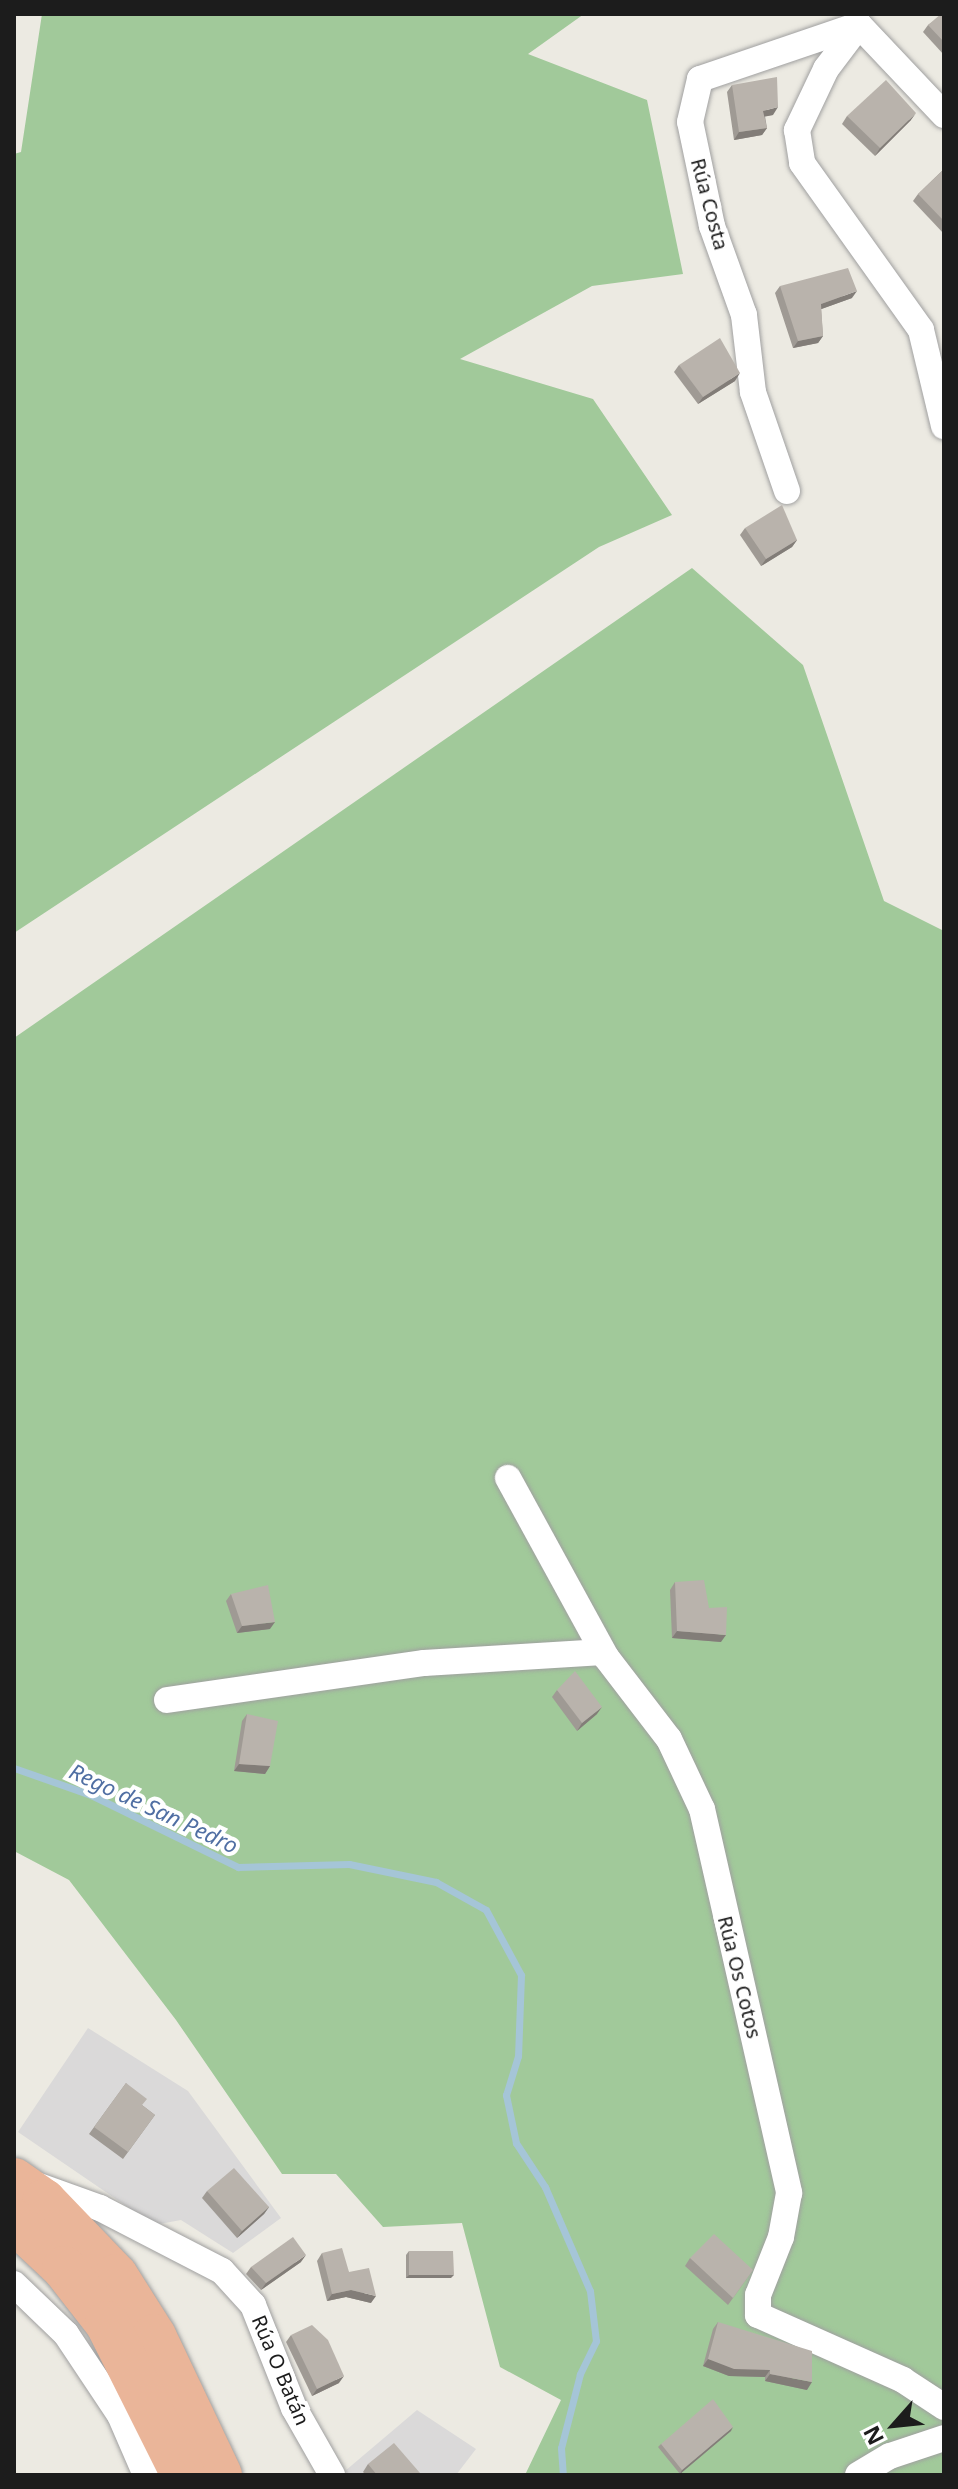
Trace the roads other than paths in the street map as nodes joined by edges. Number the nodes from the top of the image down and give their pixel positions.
1 (866, 20) edge
2 (944, 115) edge
3 (944, 426) edge
4 (787, 491) dead end
5 (508, 1478) dead end
6 (603, 1652) junction
7 (167, 1700) dead end
8 (14, 2179) edge
9 (14, 2221) edge
10 (14, 2284) edge
11 (944, 2407) edge
12 (944, 2438) edge
13 (146, 2475) edge
14 (183, 2475) edge
15 (220, 2475) edge
16 (332, 2475) edge
17 (858, 2475) edge

1 - 2 street
1 - 3 street
1 - 4 street, Rúa Costa
5 - 6 street, Rúa Os Cotos
6 - 7 street
6 - 11 street, Rúa Os Cotos
8 - 15 highway
8 - 16 street, Rúa O Batán
9 - 14 highway
10 - 13 street
12 - 17 street

